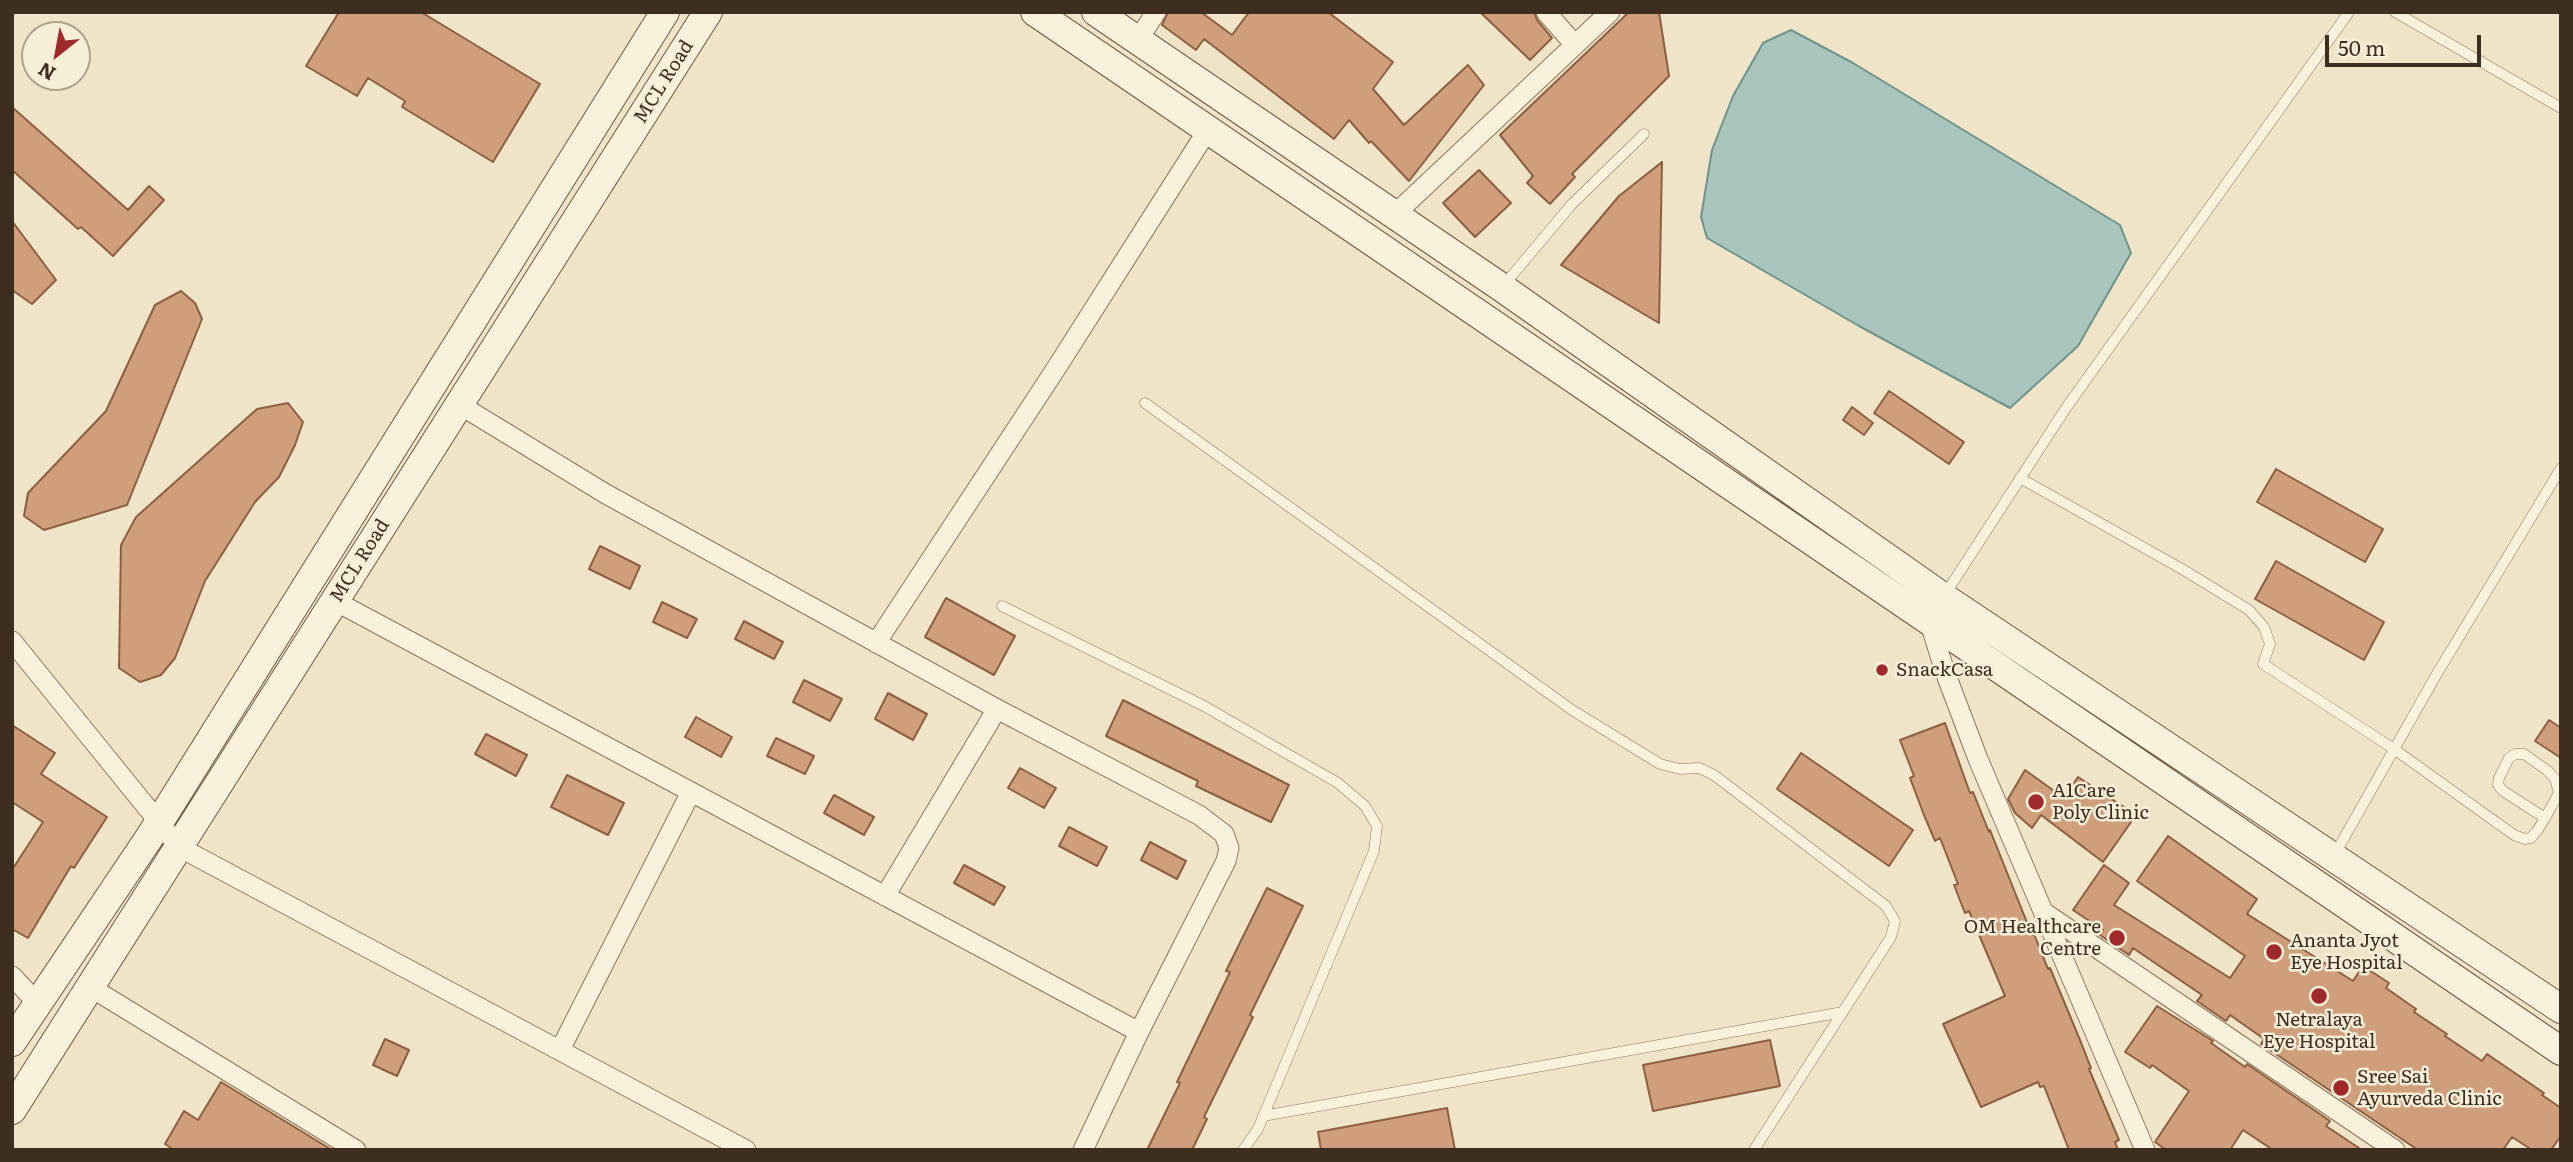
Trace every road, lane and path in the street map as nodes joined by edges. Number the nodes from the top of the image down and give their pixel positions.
1 (665, 12) edge
2 (708, 12) edge
3 (1034, 12) edge
4 (1096, 12) edge
5 (1156, 12) edge
6 (1546, 12) edge
7 (1610, 12) edge
8 (2349, 12) edge
9 (2395, 12) edge
10 (1138, 40) junction
11 (1575, 45) junction
12 (2561, 108) edge
13 (1207, 131) junction
14 (1644, 134) dead end
15 (1394, 215) junction
16 (1502, 287) junction
17 (1145, 403) dead end
18 (460, 405) junction
19 (2561, 468) edge
20 (2020, 478) junction
21 (335, 601) junction
22 (1002, 606) dead end
23 (1936, 609) junction
24 (12, 641) edge
25 (876, 643) junction
26 (997, 709) junction
27 (2394, 749) junction
28 (691, 792) junction
29 (2545, 818) junction
30 (159, 822) junction
31 (179, 847) junction
32 (2334, 855) junction
33 (885, 896) junction
34 (2045, 913) junction
35 (12, 976) edge
36 (90, 987) junction
37 (38, 1004) junction
38 (2561, 1009) edge
39 (1843, 1012) junction
40 (1139, 1032) junction
41 (12, 1042) edge
42 (560, 1051) junction
43 (2561, 1051) edge
44 (12, 1110) edge
45 (1263, 1116) junction
46 (356, 1150) edge
47 (747, 1150) edge
48 (1083, 1150) edge
49 (1243, 1150) edge
50 (1754, 1150) edge
51 (2145, 1150) edge
52 (2395, 1150) edge

1 - 30 main road, MCL Road
2 - 18 main road, MCL Road
3 - 13 main road
4 - 10 main road
5 - 10 street
6 - 11 street
7 - 11 street
8 - 20 lane
9 - 12 lane
10 - 15 main road
11 - 15 street
13 - 23 main road
13 - 25 street
14 - 16 lane
15 - 16 main road
16 - 23 main road
17 - 39 lane
18 - 21 main road, MCL Road
18 - 25 street
19 - 27 lane
20 - 23 lane
20 - 27 lane
21 - 28 street
21 - 31 main road, MCL Road
22 - 45 lane
23 - 32 main road
23 - 34 street
23 - 43 main road
24 - 30 street
25 - 26 street
26 - 33 street
26 - 40 street
27 - 29 lane
27 - 32 lane
28 - 33 street
28 - 42 street
29 - 29 lane
30 - 31 street
30 - 37 main road, MCL Road
31 - 36 main road, MCL Road
31 - 42 street
32 - 38 main road
33 - 40 street
34 - 51 street
34 - 52 street
35 - 37 street
36 - 44 main road, MCL Road
36 - 46 street
37 - 41 main road, MCL Road
39 - 45 lane
39 - 50 lane
40 - 48 street
42 - 47 street
45 - 49 lane

